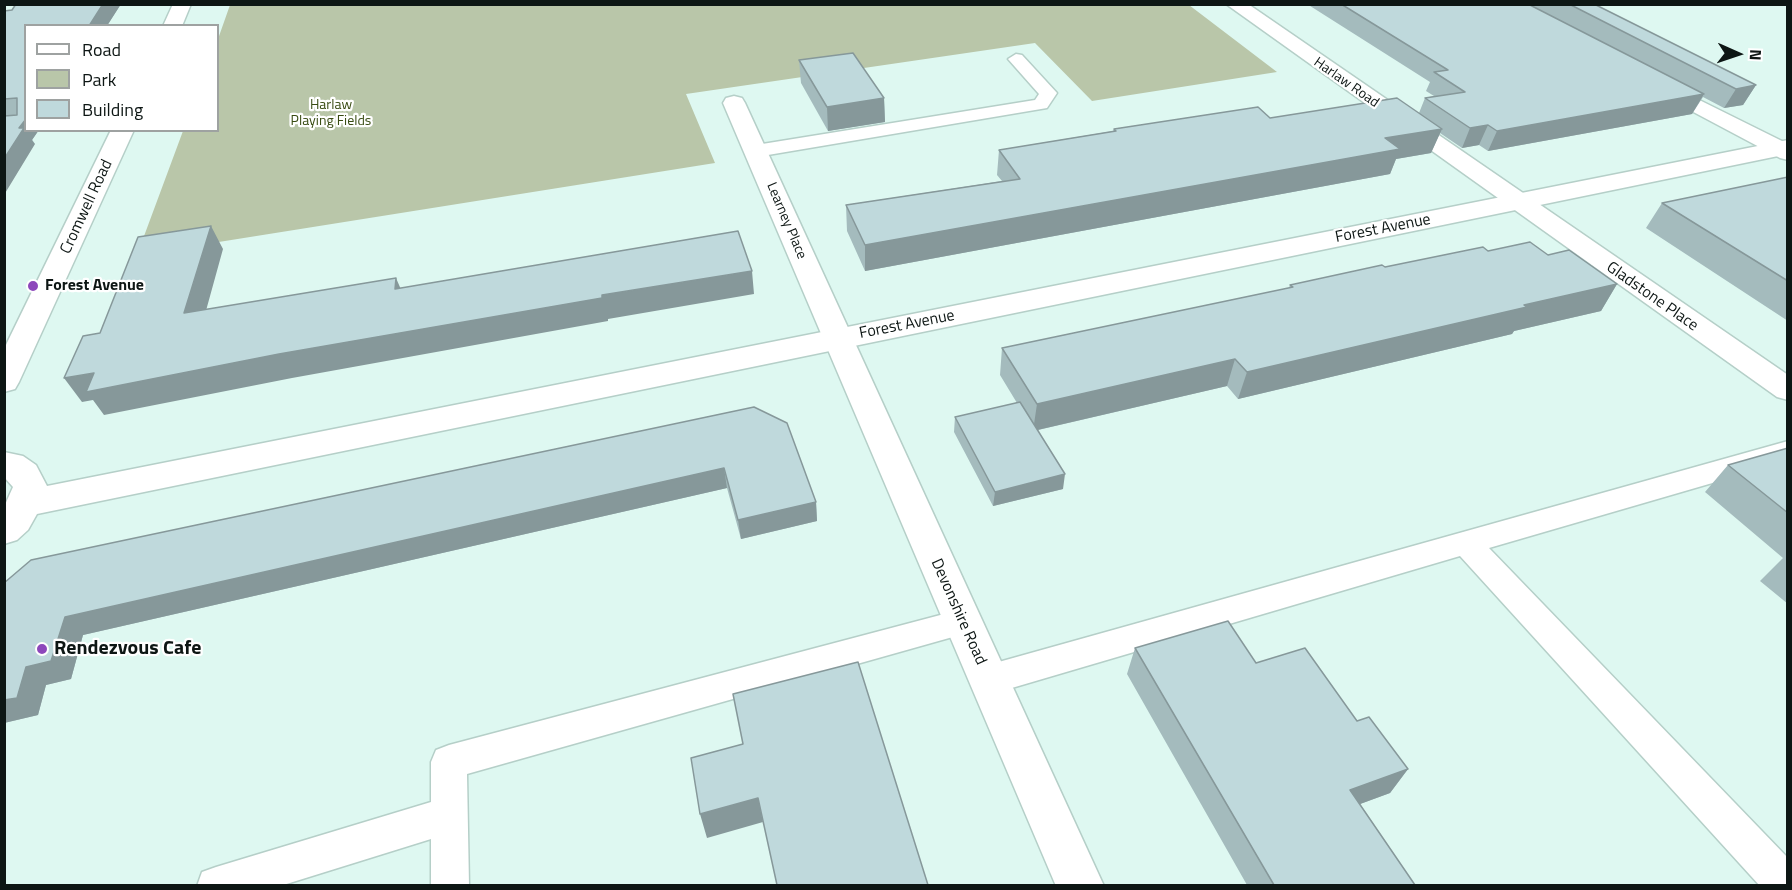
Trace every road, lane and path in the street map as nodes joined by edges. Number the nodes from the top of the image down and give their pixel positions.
1 (182, 4) edge
2 (1235, 4) edge
3 (173, 24) edge
4 (1016, 59) dead end
5 (1642, 76) edge
6 (734, 103) dead end
7 (122, 132) edge
8 (1784, 149) edge
9 (756, 151) junction
10 (1516, 202) junction
11 (837, 339) junction
12 (4, 382) edge
13 (1788, 390) edge
14 (1788, 451) edge
15 (4, 465) edge
16 (26, 503) junction
17 (4, 530) edge
18 (1465, 542) junction
19 (963, 622) junction
20 (988, 680) junction
21 (449, 815) junction
22 (216, 885) edge
23 (450, 885) edge
24 (1080, 885) edge
25 (1787, 885) edge

1 - 3 street
2 - 10 street, Harlaw Road
4 - 9 lane
5 - 8 street
6 - 9 street, Learney Place
7 - 12 street, Cromwell Road
8 - 10 street, Forest Avenue
9 - 11 street, Learney Place
10 - 11 street, Forest Avenue
10 - 13 street, Gladstone Place
11 - 16 street, Forest Avenue
11 - 19 street, Devonshire Road
14 - 18 lane
15 - 16 street
16 - 17 street
18 - 20 lane
18 - 25 lane
19 - 20 street, Devonshire Road
19 - 21 lane
20 - 24 street, Devonshire Road
21 - 22 lane
21 - 23 lane

